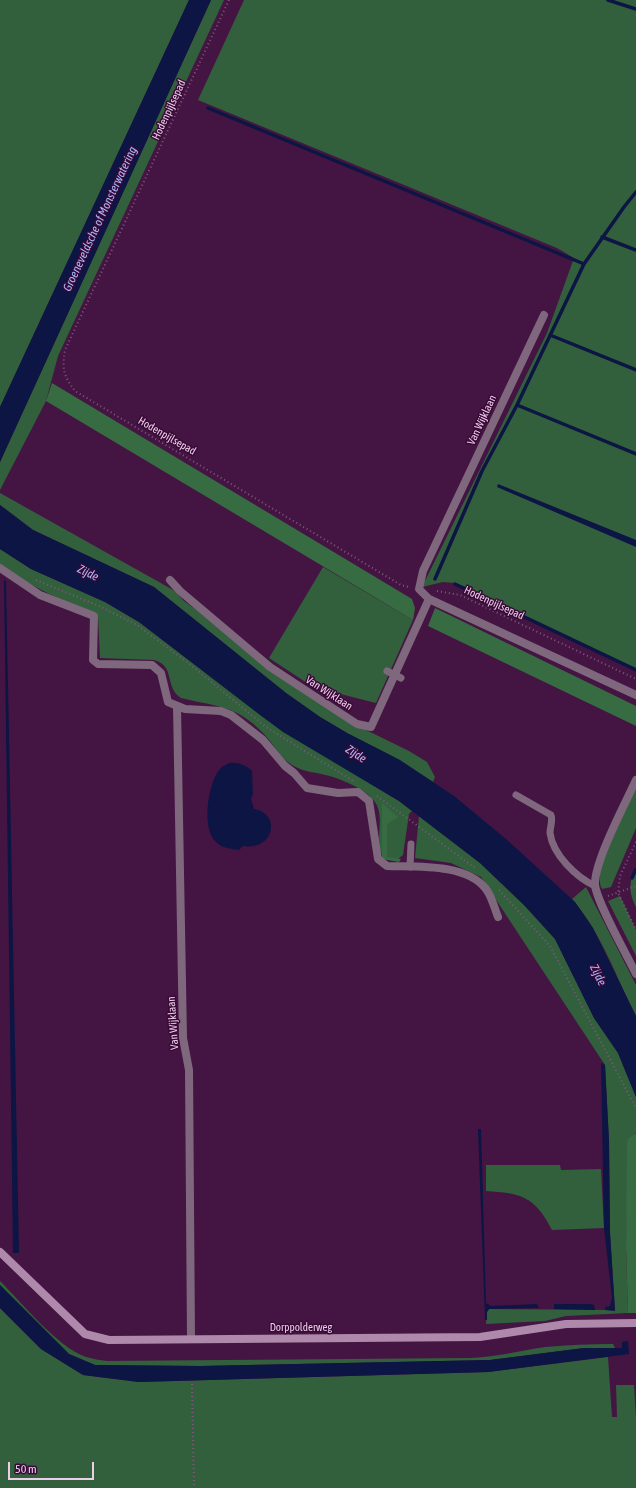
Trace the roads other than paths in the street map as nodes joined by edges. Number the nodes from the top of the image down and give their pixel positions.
1 (544, 315) dead end
2 (0, 568) edge
3 (170, 580) dead end
4 (429, 599) junction
5 (636, 695) edge
6 (177, 706) junction
7 (636, 780) edge
8 (516, 795) dead end
9 (411, 844) dead end
10 (410, 867) junction
11 (595, 886) junction
12 (498, 917) dead end
13 (636, 974) edge
14 (0, 1252) edge
15 (636, 1323) edge
16 (191, 1339) junction

1 - 4 street, Van Wijklaan
2 - 6 street
3 - 4 street, Van Wijklaan
4 - 5 street
6 - 10 street
6 - 16 street, Van Wijklaan
7 - 11 street
8 - 11 lane
9 - 10 lane
10 - 12 street
11 - 13 street
14 - 16 street, Dorppolderweg
15 - 16 street, Dorppolderweg

